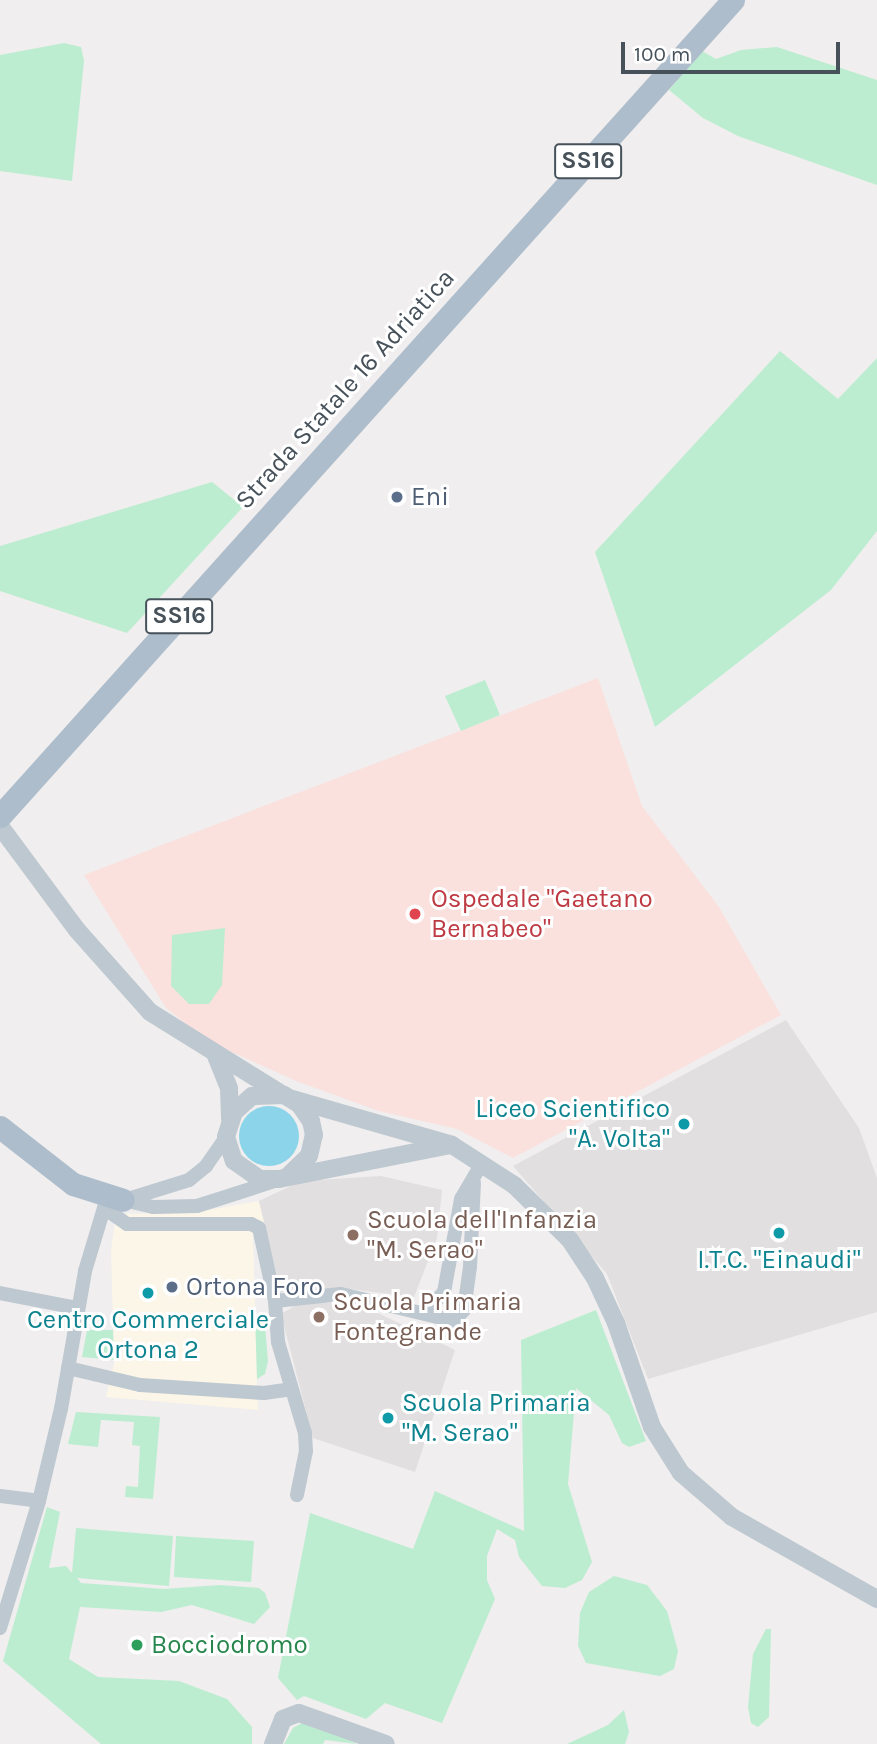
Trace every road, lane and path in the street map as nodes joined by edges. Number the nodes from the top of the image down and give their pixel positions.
1 (733, 0) edge
2 (0, 816) edge
3 (0, 826) edge
4 (216, 1056) junction
5 (288, 1097) junction
6 (230, 1119) junction
7 (0, 1127) edge
8 (226, 1138) junction
9 (452, 1145) junction
10 (482, 1163) junction
11 (283, 1178) junction
12 (474, 1183) junction
13 (112, 1201) junction
14 (0, 1293) edge
15 (275, 1301) junction
16 (77, 1308) junction
17 (424, 1312) junction
18 (68, 1368) junction
19 (290, 1389) junction
20 (297, 1495) dead end
21 (0, 1496) edge
22 (39, 1501) junction
23 (877, 1599) edge
24 (0, 1628) edge
25 (273, 1744) edge
26 (386, 1744) edge

1 - 2 main road, Strada Statale 16 Adriatica / SS16
3 - 4 street
4 - 5 street
4 - 6 street
5 - 6 street
5 - 9 street
5 - 11 street
6 - 8 street
7 - 13 main road
8 - 11 street
8 - 13 street
9 - 10 street
9 - 11 street
10 - 12 street
10 - 23 street
11 - 13 street
12 - 17 street
12 - 17 street
13 - 15 street
13 - 16 street
14 - 16 street
15 - 17 street
15 - 19 street
16 - 18 street
18 - 19 street
18 - 22 street
19 - 20 street
21 - 22 street
22 - 24 street
25 - 26 street

